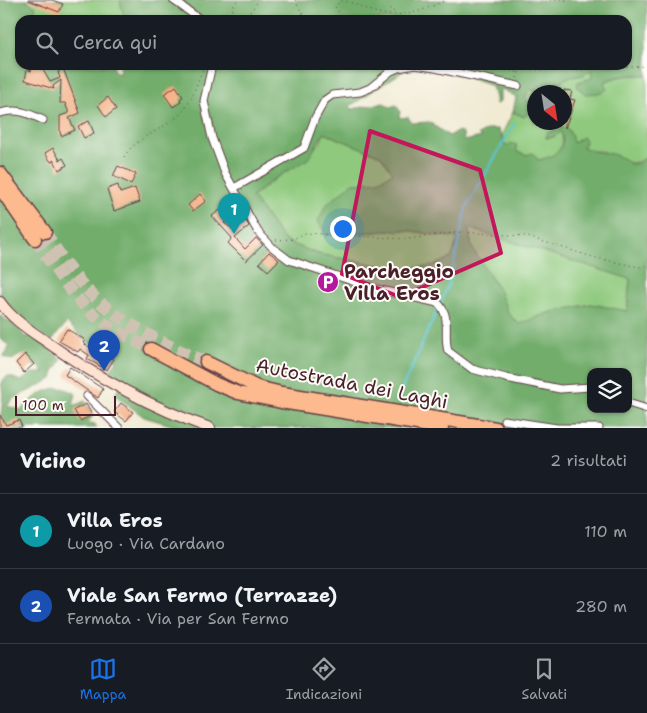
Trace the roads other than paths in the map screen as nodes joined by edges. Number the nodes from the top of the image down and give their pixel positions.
1 (173, 0) edge
2 (194, 15) edge
3 (211, 70) edge
4 (393, 70) edge
5 (444, 70) edge
6 (518, 86) road end
7 (0, 113) edge
8 (43, 120) dead end
9 (0, 173) edge
10 (0, 188) edge
11 (234, 188) junction
12 (0, 302) edge
13 (151, 349) tunnel mouth
14 (206, 362) tunnel mouth
15 (587, 387) edge
16 (87, 396) dead end
17 (282, 398) junction
18 (632, 404) edge
19 (647, 410) edge
20 (500, 424) edge
21 (119, 428) edge
22 (210, 428) edge
23 (442, 428) edge
24 (599, 428) edge

1 - 2 street
3 - 11 street
4 - 11 street
5 - 6 street
7 - 8 street
9 - 10 highway
11 - 15 street
12 - 22 main road
13 - 17 highway, Autostrada dei Laghi
14 - 17 highway, Autostrada dei Laghi
16 - 21 street
17 - 20 highway, Autostrada dei Laghi
17 - 23 highway, Autostrada dei Laghi
18 - 19 street
20 - 24 street

